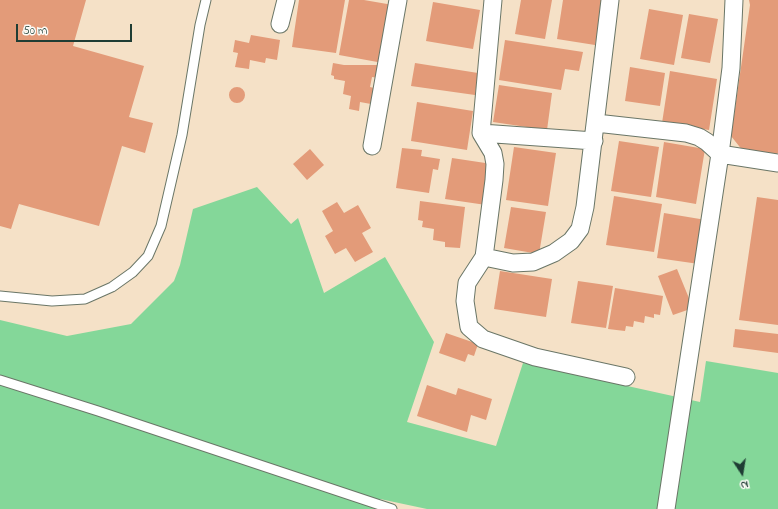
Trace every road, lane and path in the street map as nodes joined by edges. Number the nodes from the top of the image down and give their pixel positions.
1 (206, 0) edge
2 (286, 0) edge
3 (398, 0) edge
4 (493, 0) edge
5 (610, 0) edge
6 (732, 0) edge
7 (280, 24) dead end
8 (596, 123) junction
9 (481, 133) junction
10 (594, 141) junction
11 (372, 146) dead end
12 (720, 154) junction
13 (778, 163) edge
14 (484, 257) junction
15 (0, 296) edge
16 (626, 377) dead end
17 (0, 380) edge
18 (392, 509) edge
19 (666, 509) edge

1 - 15 lane
2 - 7 street
3 - 11 street
4 - 9 street
5 - 8 street
6 - 12 street
8 - 10 street
8 - 12 street
9 - 10 street
9 - 14 street
10 - 14 street
12 - 13 street
12 - 19 street
14 - 16 street
17 - 18 lane

